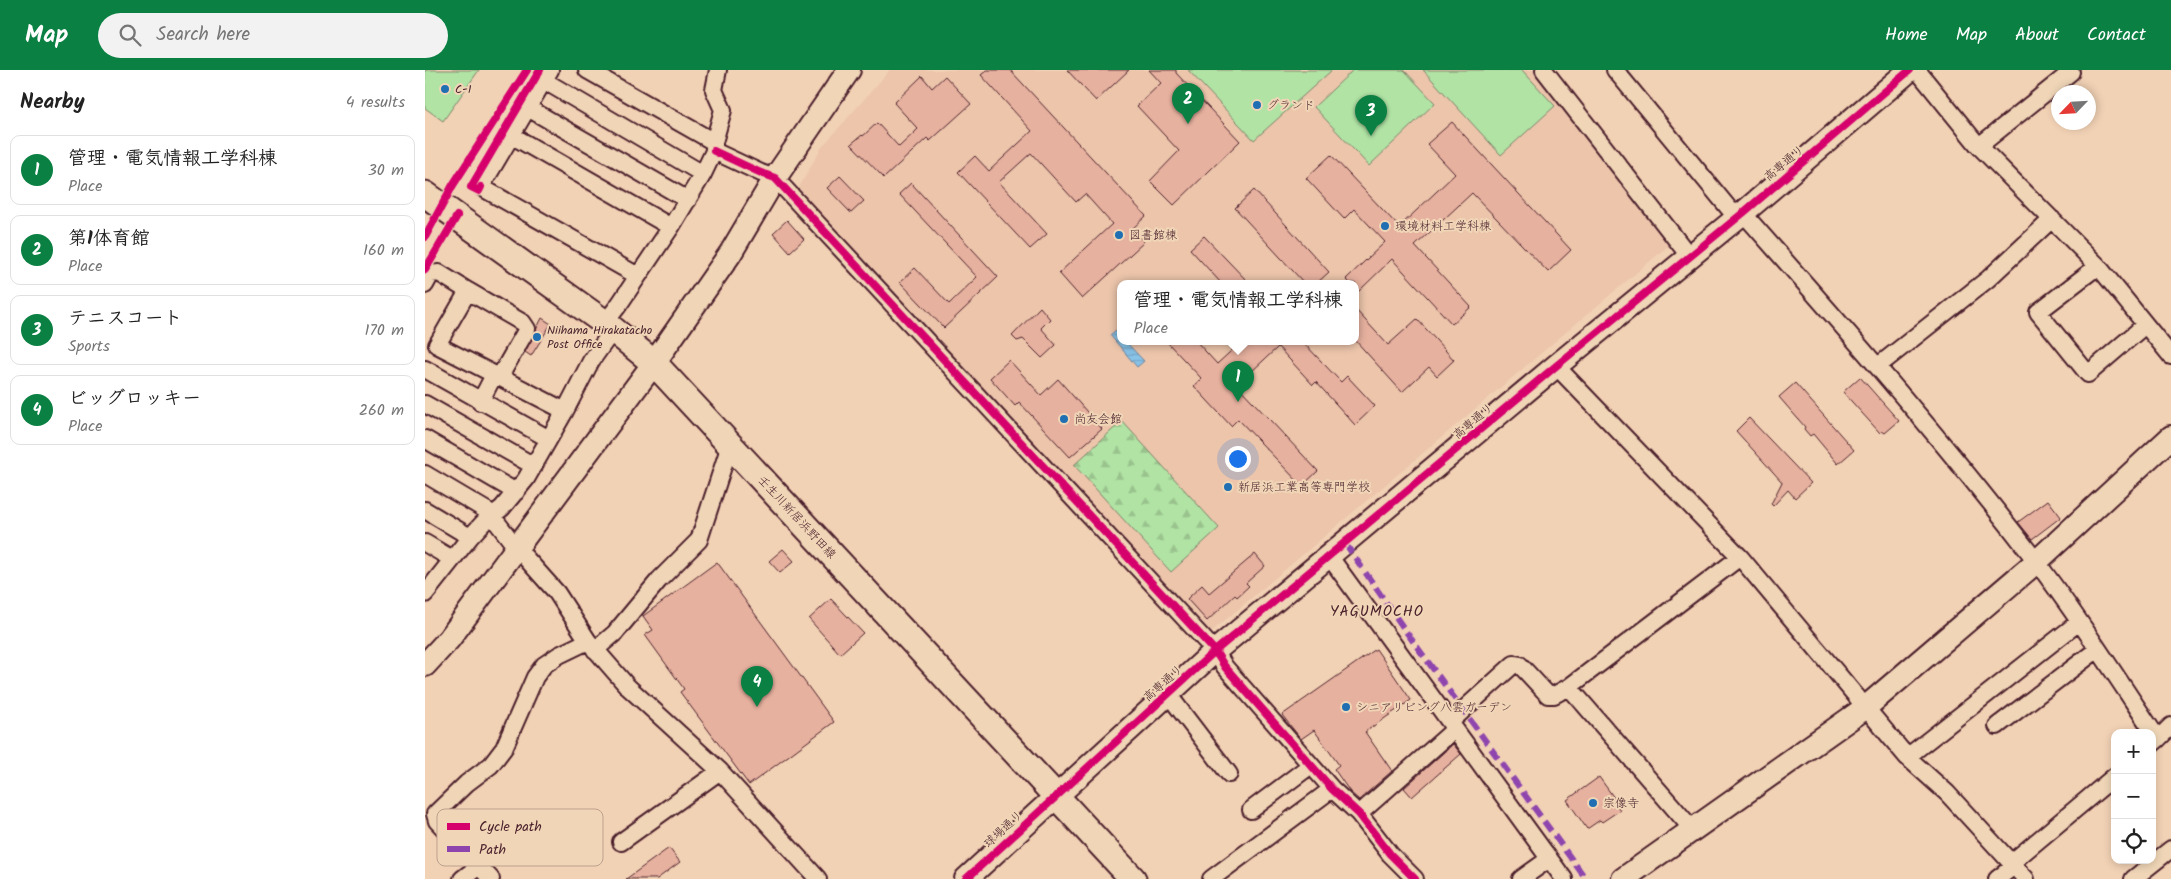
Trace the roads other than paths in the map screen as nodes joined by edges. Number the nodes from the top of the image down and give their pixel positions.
1 (587, 70) edge
2 (718, 70) edge
3 (849, 70) edge
4 (1544, 70) edge
5 (1615, 70) edge
6 (1910, 70) edge
7 (1917, 70) edge
8 (2071, 72) dead end
9 (546, 75) edge
10 (528, 108) junction
11 (511, 135) junction
12 (714, 146) junction
13 (1979, 146) junction
14 (703, 174) junction
15 (775, 178) junction
16 (425, 194) edge
17 (687, 200) junction
18 (1743, 213) junction
19 (2052, 219) junction
20 (671, 227) junction
21 (1690, 257) junction
22 (2097, 266) junction
23 (637, 276) junction
24 (425, 285) edge
25 (468, 291) junction
26 (2145, 325) junction
27 (609, 327) junction
28 (437, 345) junction
29 (2171, 356) edge
30 (653, 363) junction
31 (1556, 366) junction
32 (1877, 366) junction
33 (425, 367) edge
34 (497, 377) junction
35 (480, 402) junction
36 (425, 404) edge
37 (565, 411) junction
38 (2171, 437) edge
39 (425, 439) edge
40 (549, 439) junction
41 (730, 444) junction
42 (534, 466) junction
43 (425, 474) edge
44 (516, 492) junction
45 (425, 510) edge
46 (491, 516) junction
47 (470, 537) junction
48 (425, 543) edge
49 (516, 547) junction
50 (1329, 556) junction
51 (1740, 558) junction
52 (453, 559) junction
53 (2035, 563) junction
54 (427, 587) edge
55 (2079, 622) junction
56 (592, 646) junction
57 (2098, 649) junction
58 (1215, 651) junction
59 (425, 666) edge
60 (1569, 687) junction
61 (1168, 694) junction
62 (1865, 708) junction
63 (1452, 726) junction
64 (1997, 726) dead end
65 (2164, 734) edge
66 (1907, 757) junction
67 (1311, 765) junction
68 (720, 771) junction
69 (1229, 774) dead end
70 (2111, 779) edge
71 (1332, 789) junction
72 (1055, 796) junction
73 (440, 809) edge
74 (1251, 810) dead end
75 (1359, 814) junction
76 (1693, 830) junction
77 (621, 842) dead end
78 (2171, 849) edge
79 (1549, 859) junction
80 (2013, 864) junction
81 (479, 866) joint
82 (1628, 878) edge
83 (462, 879) edge
84 (491, 879) edge
85 (818, 879) edge
86 (966, 879) edge
87 (1133, 879) edge
88 (1211, 879) edge
89 (1415, 879) edge
90 (1521, 879) edge
91 (1564, 879) edge
92 (1997, 879) edge
93 (2027, 879) edge
94 (2133, 879) edge

1 - 12 street
2 - 12 street
3 - 15 street
4 - 21 street
5 - 18 street
6 - 18 street, 高専通り
7 - 13 street
8 - 13 street
9 - 10 street
9 - 14 street
10 - 11 street
10 - 17 street
11 - 20 street
11 - 23 street
12 - 14 street
12 - 15 street
13 - 19 street
14 - 17 street
15 - 30 street
15 - 58 street
16 - 27 main road, 壬生川新居浜野田線
17 - 20 street
18 - 21 street, 高専通り
18 - 32 street
19 - 22 street
19 - 32 street
20 - 23 street
21 - 31 street, 高専通り
22 - 26 street
22 - 26 street
23 - 27 street
24 - 25 street
25 - 28 street
25 - 34 street
26 - 29 street
27 - 30 main road, 壬生川新居浜野田線
27 - 37 street
28 - 33 street
28 - 34 street
30 - 41 main road, 壬生川新居浜野田線
30 - 49 street
31 - 50 street, 高専通り
31 - 51 street
32 - 53 street
33 - 35 street
34 - 35 street
34 - 37 street
35 - 40 street
36 - 42 street
37 - 40 street
38 - 53 street
39 - 44 street
40 - 42 street
41 - 56 street
41 - 72 main road, 壬生川新居浜野田線
42 - 44 street
43 - 46 street
44 - 46 street
45 - 47 street
46 - 47 street
46 - 49 street
47 - 52 street
48 - 52 street
49 - 56 street
49 - 59 street
50 - 58 street, 高専通り
50 - 63 street
51 - 60 street
51 - 62 street
52 - 54 street
53 - 55 street
53 - 62 street
55 - 57 street
55 - 66 street
56 - 68 street
56 - 73 street
57 - 64 street
57 - 65 street
58 - 61 street, 高専通り
58 - 67 street
60 - 63 street
60 - 76 street
61 - 69 street
61 - 72 street, 高専通り
62 - 66 street
62 - 76 street
63 - 75 street
63 - 79 street
66 - 80 street
67 - 71 street
67 - 74 street
68 - 77 street
68 - 85 street
70 - 80 street
71 - 75 street
71 - 88 street
72 - 86 street, 球場通り
72 - 87 main road, 壬生川新居浜野田線
75 - 89 street
76 - 82 street
78 - 94 street
79 - 90 street
79 - 91 street
80 - 92 street
80 - 93 street
81 - 83 street
81 - 84 street

